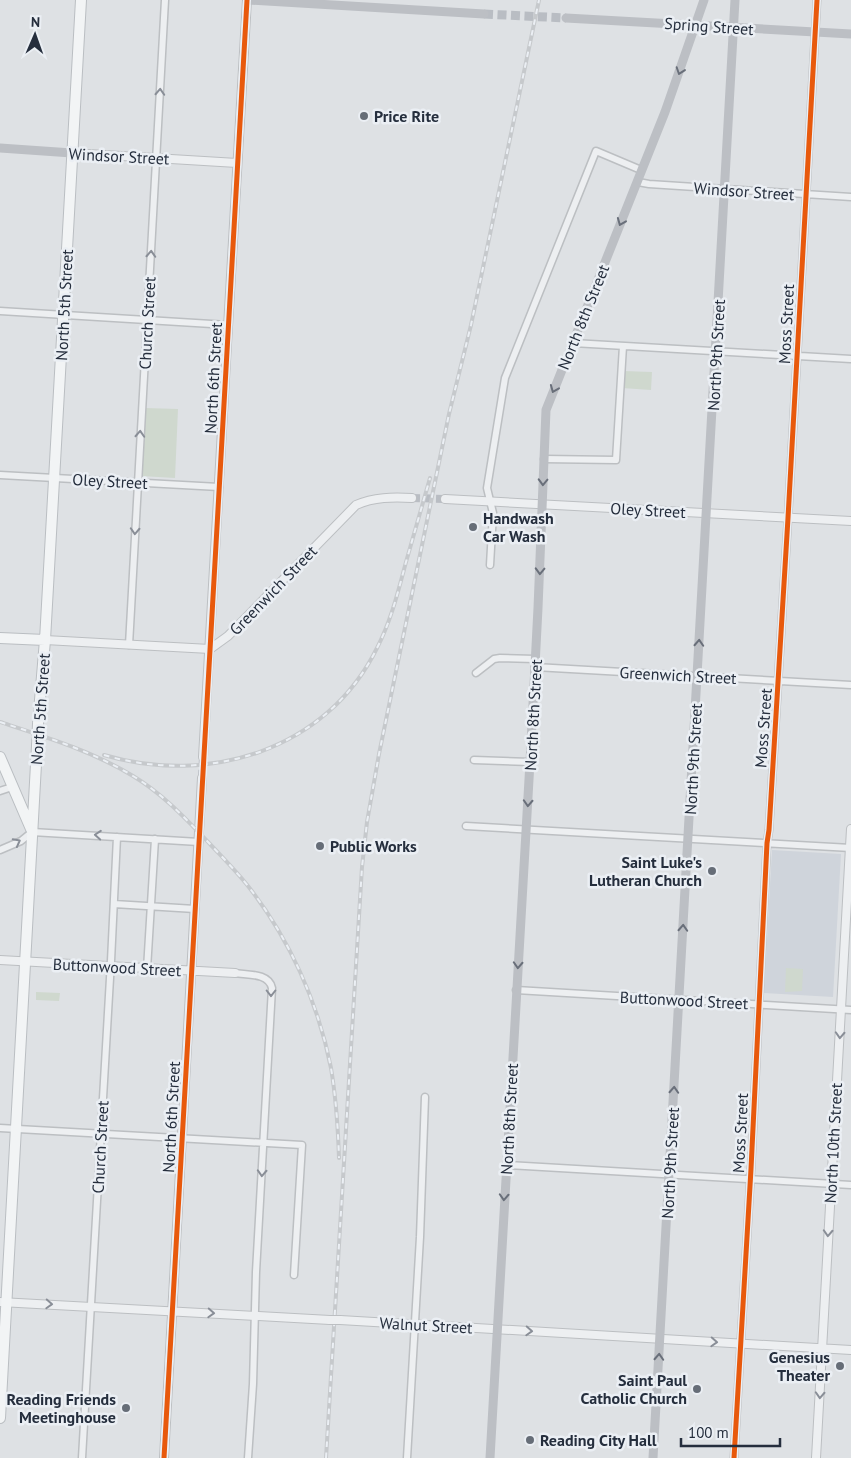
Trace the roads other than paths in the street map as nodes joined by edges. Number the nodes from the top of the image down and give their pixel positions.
1 (81, 0) edge
2 (165, 0) edge
3 (248, 0) edge
4 (704, 0) edge
5 (735, 0) edge
6 (817, 0) edge
7 (484, 14) tunnel mouth
8 (566, 18) tunnel mouth
9 (695, 24) junction
10 (734, 27) junction
11 (815, 32) junction
12 (851, 34) edge
13 (0, 148) edge
14 (72, 153) junction
15 (156, 158) junction
16 (237, 162) junction
17 (642, 170) junction
18 (638, 182) junction
19 (725, 190) junction
20 (805, 195) junction
21 (851, 197) edge
22 (0, 311) edge
23 (63, 315) junction
24 (147, 320) junction
25 (228, 325) junction
26 (573, 343) junction
27 (623, 346) junction
28 (716, 351) junction
29 (797, 356) junction
30 (851, 359) edge
31 (544, 459) junction
32 (0, 475) edge
33 (54, 478) junction
34 (138, 483) junction
35 (219, 487) junction
36 (412, 498) tunnel mouth
37 (445, 499) tunnel mouth
38 (490, 501) junction
39 (542, 505) junction
40 (707, 513) junction
41 (788, 518) junction
42 (851, 522) edge
43 (490, 565) dead end
44 (0, 638) edge
45 (45, 640) junction
46 (129, 645) junction
47 (210, 649) junction
48 (535, 663) junction
49 (476, 673) dead end
50 (698, 676) junction
51 (778, 680) junction
52 (851, 685) edge
53 (0, 757) edge
54 (204, 757) tunnel mouth
55 (474, 760) dead end
56 (530, 762) junction
57 (202, 778) tunnel mouth
58 (12, 787) junction
59 (0, 791) edge
60 (466, 826) dead end
61 (526, 829) junction
62 (851, 829) edge
63 (32, 832) junction
64 (117, 836) junction
65 (688, 838) junction
66 (155, 839) junction
67 (199, 842) junction
68 (767, 843) junction
69 (850, 848) edge
70 (0, 850) edge
71 (114, 904) junction
72 (151, 906) junction
73 (195, 909) junction
74 (0, 960) edge
75 (26, 962) junction
76 (110, 967) junction
77 (148, 969) junction
78 (191, 971) junction
79 (235, 972) joint
80 (516, 990) junction
81 (679, 1000) junction
82 (758, 1005) junction
83 (841, 1009) junction
84 (851, 1010) edge
85 (425, 1097) dead end
86 (0, 1128) edge
87 (16, 1129) junction
88 (101, 1134) junction
89 (182, 1139) junction
90 (263, 1143) junction
91 (506, 1165) junction
92 (669, 1176) junction
93 (750, 1180) junction
94 (831, 1184) junction
95 (851, 1185) edge
96 (294, 1275) dead end
97 (3, 1302) edge
98 (90, 1307) junction
99 (172, 1311) junction
100 (254, 1316) junction
101 (416, 1325) junction
102 (497, 1330) junction
103 (660, 1339) junction
104 (740, 1344) junction
105 (822, 1348) junction
106 (851, 1350) edge
107 (0, 1418) edge
108 (82, 1458) edge
109 (164, 1458) edge
110 (248, 1458) edge
111 (407, 1458) edge
112 (490, 1458) edge
113 (653, 1458) edge
114 (734, 1458) edge
115 (816, 1458) edge

1 - 14 main road, North 5th Street
15 -> 2 street, Church Street
3 - 7 main road
3 - 16 street, North 6th Street
4 - 9 main road, North 8th Street
5 - 10 main road, North 9th Street
6 - 11 street, Moss Street
8 - 9 main road, Spring Street
9 - 10 main road, Spring Street
9 -> 17 main road, North 8th Street
10 - 11 main road, Spring Street
10 - 19 main road, North 9th Street
11 - 12 main road, Spring Street
11 - 20 street, Moss Street
13 - 14 main road, Windsor Street
14 - 15 street, Windsor Street
14 - 23 main road, North 5th Street
15 - 16 street, Windsor Street
24 -> 15 street, Church Street
16 - 25 street, North 6th Street
17 - 18 main road, North 8th Street
17 - 38 street
18 - 19 street, Windsor Street
18 -> 26 main road, North 8th Street
19 - 20 street, Windsor Street
19 - 28 main road, North 9th Street
20 - 21 street, Windsor Street
20 - 29 street, Moss Street
22 - 23 street
23 - 24 street
23 - 33 main road, North 5th Street
24 - 25 street
34 -> 24 street, Church Street
25 - 35 street, North 6th Street
26 - 27 street
26 -> 31 main road, North 8th Street
27 - 28 street
27 - 31 street
28 - 29 street
28 - 40 main road, North 9th Street
29 - 30 street
29 - 41 street, Moss Street
31 -> 39 main road, North 8th Street
32 - 33 street, Oley Street
33 - 34 street, Oley Street
33 - 45 main road, North 5th Street
34 - 35 street, Oley Street
34 -> 46 street, Church Street
35 - 47 street, North 6th Street
36 - 47 street, Greenwich Street
37 - 38 street, Oley Street
38 - 39 street, Oley Street
38 - 43 street
39 - 40 street, Oley Street
39 -> 48 main road, North 8th Street
40 - 41 street, Oley Street
50 -> 40 main road, North 9th Street
41 - 42 street, Oley Street
41 - 51 street, Moss Street
44 - 45 main road
45 - 46 street
45 - 63 main road, North 5th Street, bridge
46 - 47 street
47 - 54 street, North 6th Street
48 - 49 street, Greenwich Street
48 - 50 street, Greenwich Street
48 - 56 main road, North 8th Street
50 - 51 street, Greenwich Street
50 - 65 main road, North 9th Street
51 - 52 street, Greenwich Street
51 - 68 street, Moss Street
53 - 58 main road
55 - 56 street
56 -> 61 main road, North 8th Street
57 - 67 street, North 6th Street
58 - 59 street
58 - 63 main road
60 - 61 street
61 - 65 street
61 -> 80 main road, North 8th Street
62 - 69 street, North 10th Street
64 -> 63 street
70 -> 63 street
63 - 75 main road, North 5th Street
64 - 66 street
64 - 71 street, Church Street
65 - 68 street
81 -> 65 main road, North 9th Street
66 - 67 street
66 - 72 street
67 - 73 street, North 6th Street
68 - 69 street
68 - 82 street, Moss Street
69 - 83 street, North 10th Street
71 - 72 street
71 - 76 street, Church Street
72 - 73 street
72 - 77 street
73 - 78 street, North 6th Street
74 - 75 street, Buttonwood Street
75 - 76 street, Buttonwood Street
75 - 87 main road, North 5th Street
76 - 77 street, Buttonwood Street
76 - 88 street, Church Street
77 - 78 street, Buttonwood Street
78 - 79 street, Buttonwood Street
78 - 89 street, North 6th Street
79 -> 90 street
80 - 81 street, Buttonwood Street
80 - 91 main road, North 8th Street
81 - 82 street, Buttonwood Street
92 -> 81 main road, North 9th Street
82 - 83 street, Buttonwood Street
82 - 93 street, Moss Street
83 - 84 street, Buttonwood Street
83 -> 94 street, North 10th Street
85 - 101 street
86 - 87 street
87 - 88 street
87 - 97 main road, North 5th Street
88 - 89 street
88 - 98 street, Church Street
89 - 90 street
89 - 99 street, North 6th Street
90 - 96 street
90 -> 100 street
91 - 92 street
91 -> 102 main road, North 8th Street
92 - 93 street
92 - 103 main road, North 9th Street
93 - 94 street
93 - 104 street, Moss Street
94 - 95 street
94 -> 105 street, North 10th Street
97 -> 98 street, Walnut Street
97 - 107 main road, North 5th Street
98 - 99 street, Walnut Street
98 - 108 street, Church Street
99 -> 100 street, Walnut Street
99 - 109 street, North 6th Street
100 - 101 street, Walnut Street, bridge
100 - 110 street
101 - 102 street, Walnut Street
101 - 111 street
102 -> 103 street, Walnut Street
102 - 112 main road, North 8th Street
103 -> 104 street, Walnut Street
113 -> 103 main road, North 9th Street
104 - 105 street, Walnut Street
104 - 114 street, Moss Street
105 - 106 street, Walnut Street
105 -> 115 street, North 10th Street

